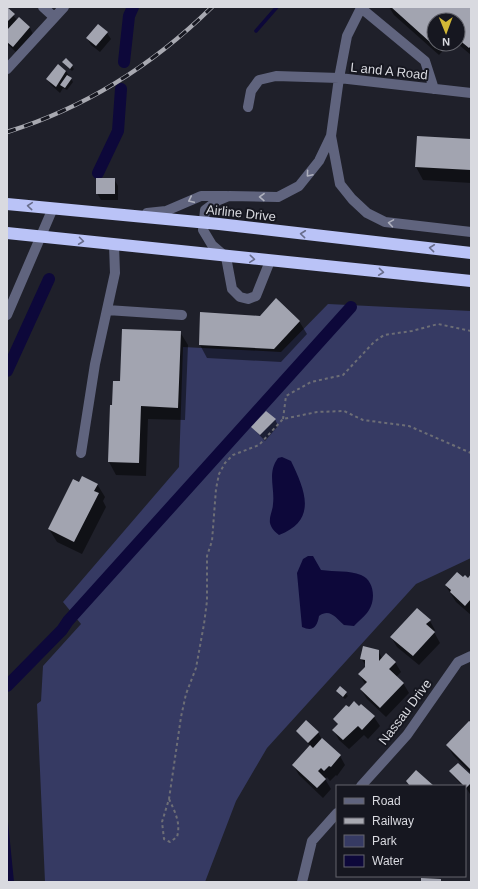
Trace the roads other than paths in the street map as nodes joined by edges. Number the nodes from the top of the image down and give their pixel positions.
1 (42, 7) edge
2 (64, 7) edge
3 (361, 7) edge
4 (54, 17) junction
5 (7, 69) edge
6 (338, 78) junction
7 (434, 89) junction
8 (471, 93) edge
9 (248, 107) dead end
10 (331, 136) junction
11 (229, 196) junction
12 (7, 204) edge
13 (53, 208) junction
14 (128, 215) junction
15 (203, 223) junction
16 (471, 232) edge
17 (7, 233) edge
18 (42, 237) junction
19 (114, 245) junction
20 (471, 253) edge
21 (226, 257) junction
22 (270, 261) junction
23 (471, 281) edge
24 (107, 310) junction
25 (7, 315) edge
26 (182, 315) dead end
27 (82, 453) dead end
28 (471, 656) edge
29 (362, 785) edge
30 (336, 814) edge
31 (302, 882) edge

1 - 4 street
2 - 4 street
3 - 6 street
3 - 7 street
4 - 5 street
6 - 7 street, L and A Road
6 - 9 street
6 - 10 street, L and A Road
7 - 8 street, L and A Road
10 -> 11 street
16 -> 10 street
11 -> 14 street
11 - 15 street
13 -> 12 highway, Airline Drive
13 - 14 highway, Airline Drive
13 - 18 street
14 - 15 highway, Airline Drive
20 -> 15 highway, Airline Drive
15 - 21 street
17 - 18 highway
18 -> 19 highway
18 - 25 street
19 - 21 highway
19 - 24 street
21 -> 22 highway
21 - 22 street
22 -> 23 highway
24 - 26 street
24 - 27 street
28 - 29 street, Nassau Drive
30 - 31 street

